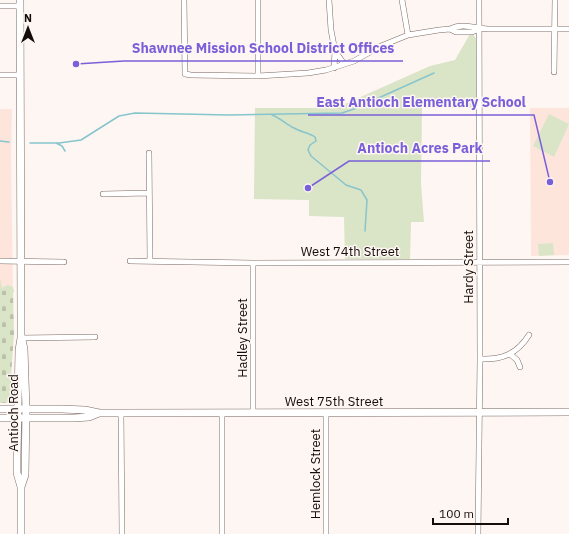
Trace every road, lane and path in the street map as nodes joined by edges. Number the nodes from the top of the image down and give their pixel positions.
1 (184, 0) edge
2 (258, 0) edge
3 (329, 0) edge
4 (402, 0) edge
5 (479, 0) edge
6 (554, 0) edge
7 (20, 3) edge
8 (0, 6) edge
9 (479, 29) junction
10 (554, 29) junction
11 (569, 29) edge
12 (408, 36) junction
13 (335, 51) junction
14 (344, 64) junction
15 (334, 68) junction
16 (554, 72) dead end
17 (0, 75) edge
18 (20, 75) junction
19 (258, 76) junction
20 (149, 153) dead end
21 (149, 193) junction
22 (104, 194) dead end
23 (0, 261) edge
24 (21, 261) junction
25 (130, 261) dead end
26 (150, 261) junction
27 (64, 262) dead end
28 (479, 262) junction
29 (569, 262) edge
30 (253, 263) junction
31 (530, 335) dead end
32 (95, 337) dead end
33 (21, 338) junction
34 (510, 354) junction
35 (480, 359) junction
36 (520, 367) dead end
37 (0, 409) edge
38 (18, 409) junction
39 (26, 409) junction
40 (479, 412) junction
41 (569, 412) edge
42 (99, 413) junction
43 (121, 413) junction
44 (222, 413) junction
45 (253, 413) junction
46 (326, 413) junction
47 (0, 418) edge
48 (18, 418) junction
49 (26, 418) junction
50 (21, 488) junction
51 (21, 534) edge
52 (122, 534) edge
53 (222, 534) edge
54 (326, 534) edge
55 (478, 534) edge

1 - 19 street
2 - 19 street
3 - 13 street
4 - 12 street
5 - 9 street, Hardy Street
6 - 10 street
7 - 8 street
7 - 18 main road, Antioch Road
9 - 10 street
9 - 12 street
9 - 28 street, Hardy Street
10 - 11 street
10 - 16 street
12 - 14 street
13 - 14 street
13 - 15 street
14 - 15 street
15 - 19 street
17 - 18 street
18 - 24 main road, Antioch Road
20 - 21 street
21 - 22 street
21 - 26 street
23 - 24 street
24 - 27 street
24 - 33 main road, Antioch Road
25 - 26 street, West 74th Street
26 - 30 street, West 74th Street
28 - 29 street, West 74th Street
28 - 30 street, West 74th Street
28 - 35 street, Hardy Street
30 - 45 street, Hadley Street
31 - 34 street
32 - 33 street
33 - 38 main road, Antioch Road
33 - 39 main road, Antioch Road
34 - 35 street
34 - 36 street
35 - 40 street, Hardy Street
37 - 38 main road, West 75th Street
38 - 39 main road, West 75th Street
38 - 48 main road, Antioch Road
39 - 42 main road, West 75th Street
39 - 49 main road, Antioch Road
40 - 41 main road, West 75th Street
40 - 46 main road, West 75th Street
40 - 55 street, Hardy Street
42 - 43 main road, West 75th Street
42 - 49 main road, West 75th Street
43 - 44 main road, West 75th Street
43 - 52 street
44 - 45 main road, West 75th Street
44 - 53 street
45 - 46 main road, West 75th Street
46 - 54 street, Hemlock Street
47 - 48 main road, West 75th Street
48 - 49 main road, West 75th Street
48 - 50 main road, Antioch Road
49 - 50 main road, Antioch Road
50 - 51 main road, Antioch Road

